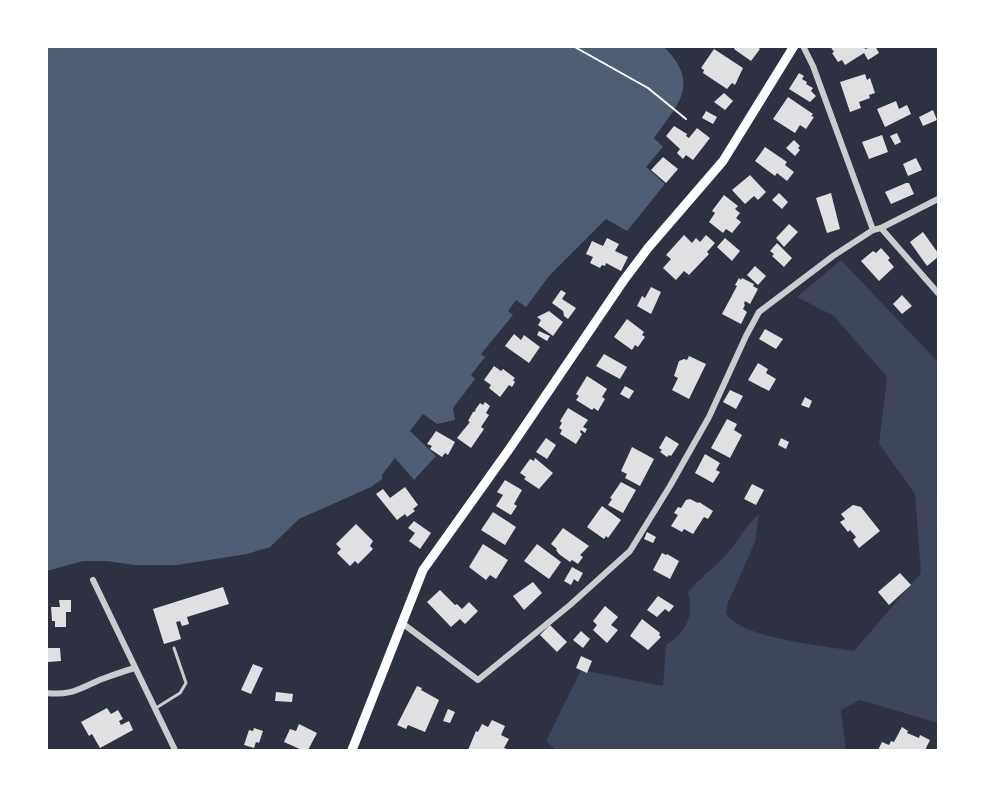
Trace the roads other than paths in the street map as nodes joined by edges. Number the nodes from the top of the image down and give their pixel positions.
1 (794, 46) edge
2 (803, 46) edge
3 (939, 199) edge
4 (877, 229) junction
5 (939, 293) edge
6 (93, 580) dead end
7 (402, 623) junction
8 (174, 648) dead end
9 (135, 668) junction
10 (46, 693) edge
11 (155, 709) junction
12 (175, 750) edge
13 (351, 750) edge

1 - 7 main road
2 - 4 street
3 - 4 street
4 - 5 street
4 - 7 street
6 - 9 street
7 - 13 main road
8 - 11 lane
9 - 10 street
9 - 11 street
11 - 12 street

